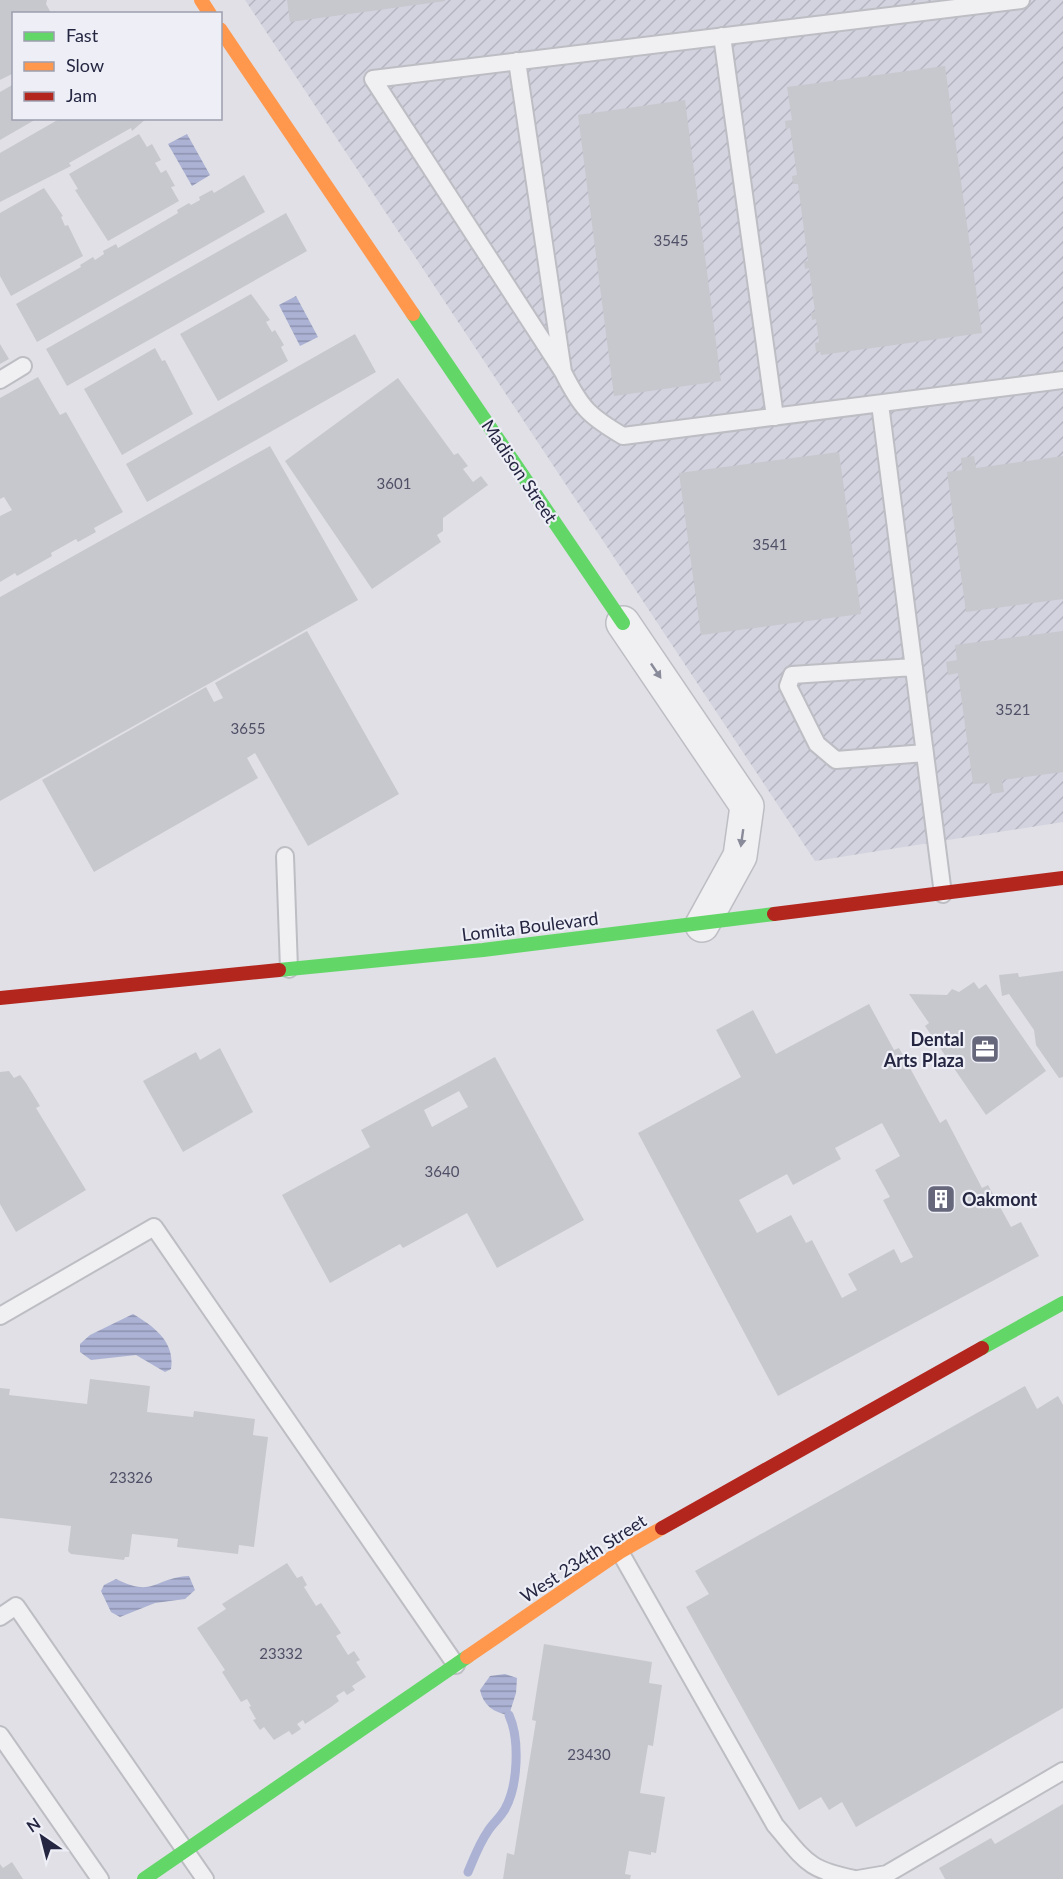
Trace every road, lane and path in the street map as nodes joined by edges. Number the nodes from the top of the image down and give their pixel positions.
1 (1021, 0) edge
2 (222, 32) edge
3 (722, 36) junction
4 (517, 62) junction
5 (23, 366) dead end
6 (563, 372) junction
7 (0, 380) edge
8 (1063, 380) edge
9 (880, 404) junction
10 (775, 417) junction
11 (623, 623) joint
12 (914, 667) junction
13 (925, 753) junction
14 (285, 856) dead end
15 (1063, 878) edge
16 (943, 894) junction
17 (702, 925) junction
18 (289, 969) junction
19 (0, 998) edge
20 (1063, 1303) edge
21 (0, 1316) edge
22 (620, 1552) junction
23 (0, 1617) edge
24 (456, 1665) junction
25 (0, 1735) edge
26 (1063, 1771) edge
27 (185, 1850) junction
28 (100, 1879) edge
29 (144, 1879) edge
30 (205, 1879) edge
31 (857, 1879) edge

1 - 3 lane
2 - 11 street, Madison Street
3 - 4 lane
3 - 10 lane
4 - 6 lane
4 - 6 lane
5 - 7 lane
6 - 10 lane
8 - 9 lane
9 - 10 lane
9 - 12 lane
11 -> 17 street, Madison Street
12 - 13 lane
12 - 13 lane
13 - 16 lane
14 - 18 lane
15 - 16 street, Lomita Boulevard
16 - 17 street, Lomita Boulevard
17 - 18 street, Lomita Boulevard
18 - 19 street, Lomita Boulevard
20 - 22 street, West 234th Street
21 - 24 lane
22 - 24 street, West 234th Street
22 - 31 lane
23 - 27 lane
24 - 27 street, West 234th Street
25 - 28 lane
26 - 31 lane
27 - 29 street, West 234th Street
27 - 30 lane

